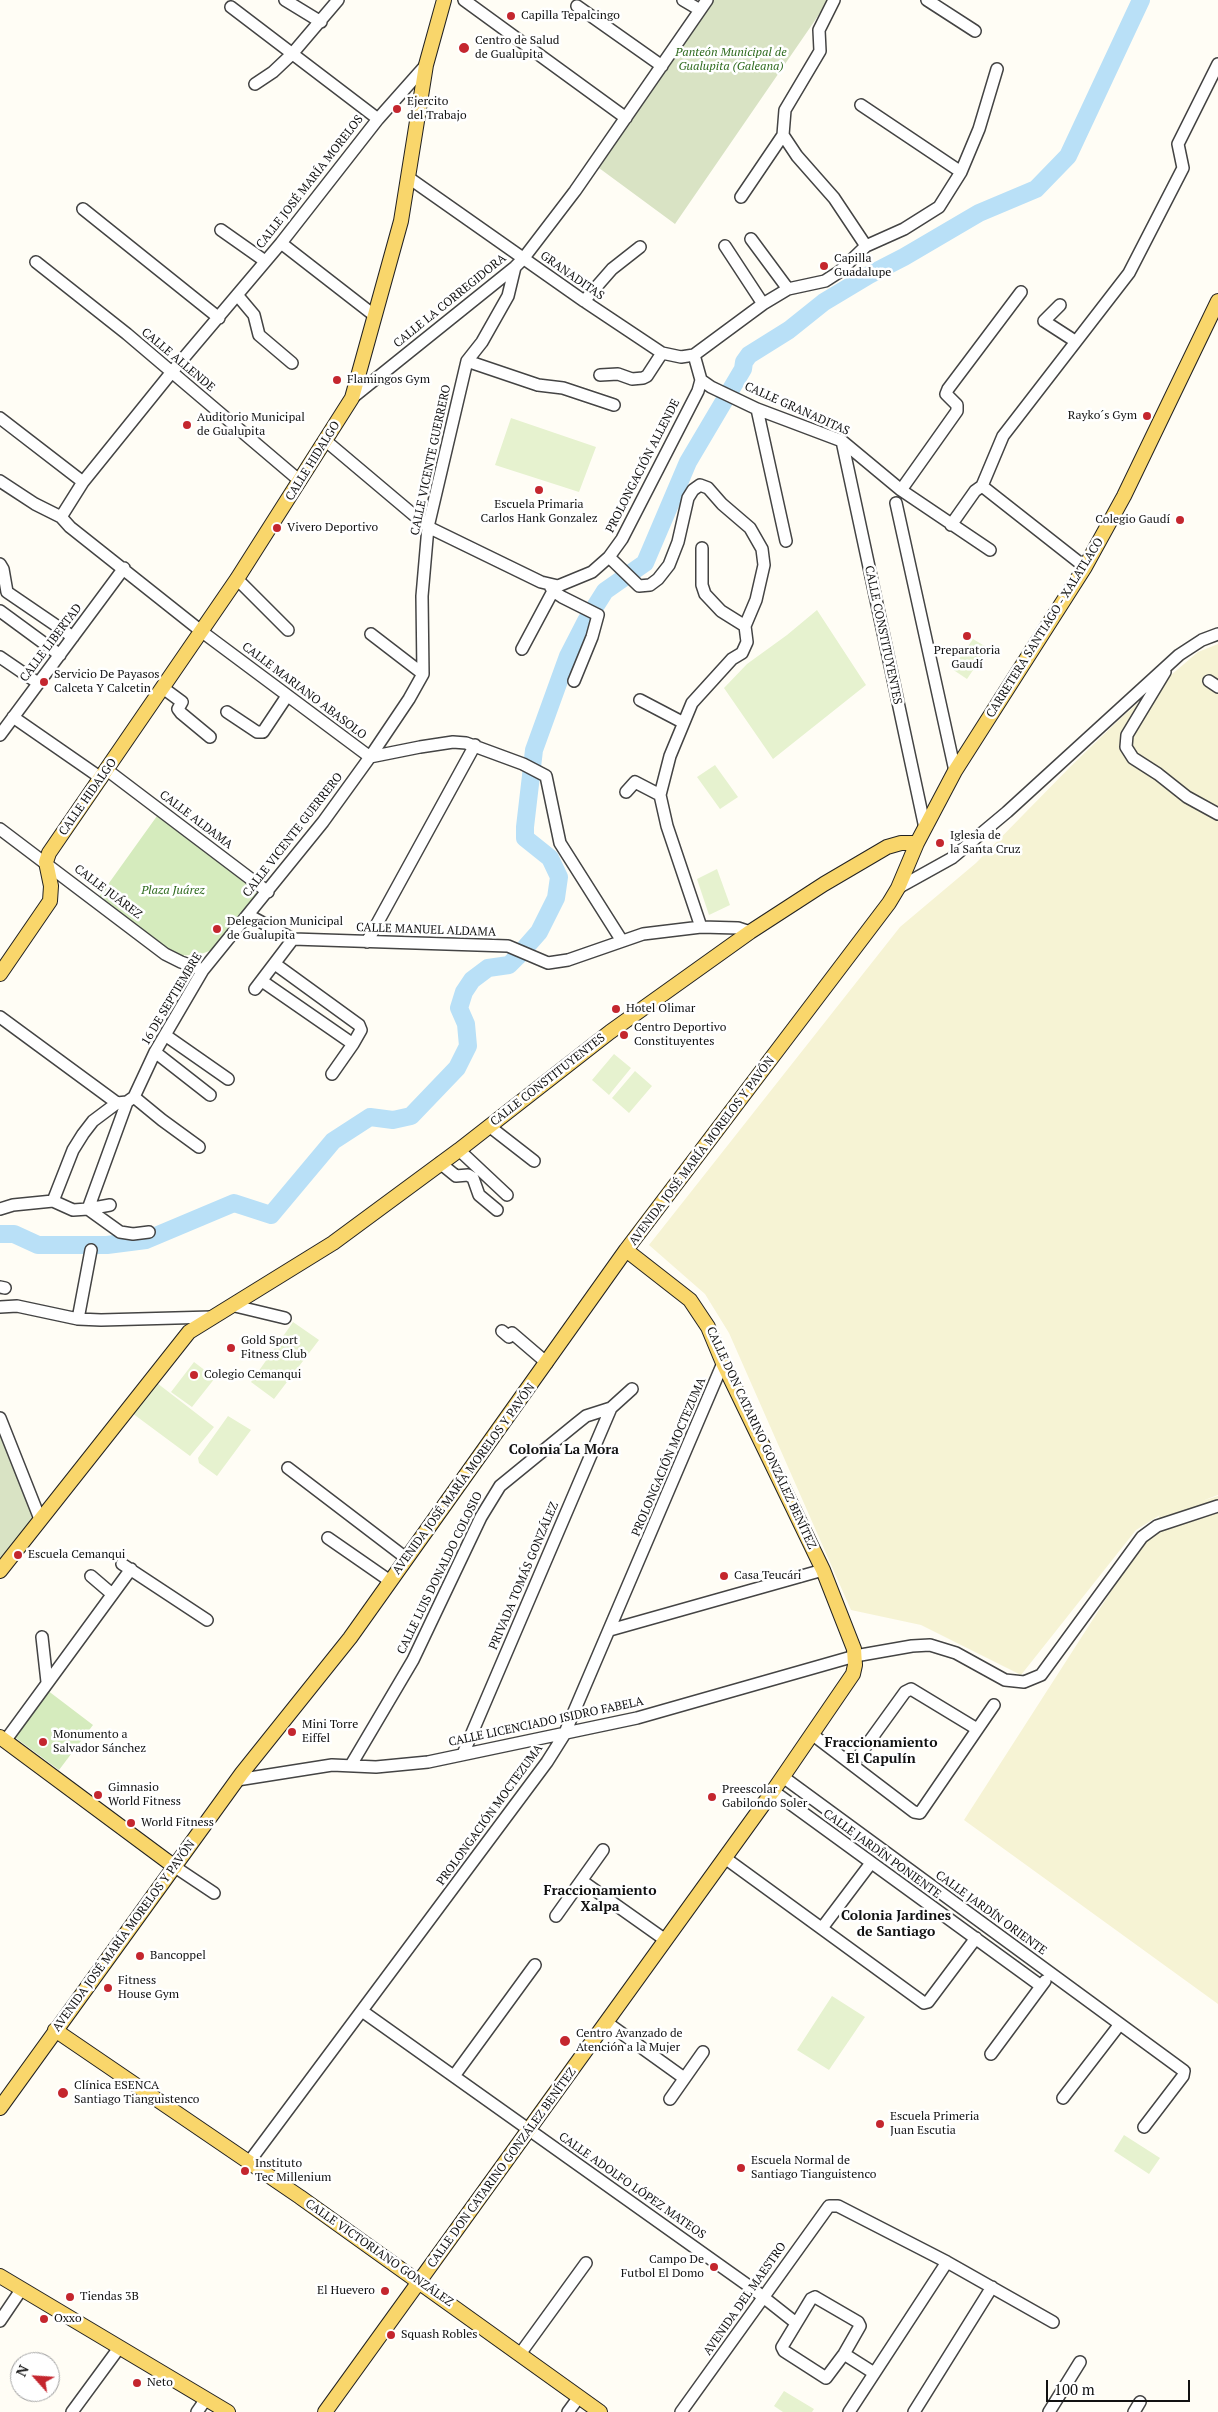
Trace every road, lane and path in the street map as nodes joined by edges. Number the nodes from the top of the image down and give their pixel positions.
1 (285, 0) edge
2 (338, 0) edge
3 (444, 0) edge
4 (464, 0) edge
5 (683, 0) edge
6 (834, 0) edge
7 (927, 0) edge
8 (704, 5) edge
9 (577, 6) dead end
10 (231, 7) dead end
11 (321, 22) junction
12 (975, 30) dead end
13 (292, 54) junction
14 (1218, 64) edge
15 (426, 65) junction
16 (662, 66) junction
17 (997, 68) dead end
18 (254, 84) dead end
19 (861, 105) dead end
20 (626, 118) junction
21 (378, 119) junction
22 (783, 135) junction
23 (962, 172) junction
24 (409, 178) junction
25 (740, 197) dead end
26 (83, 209) dead end
27 (221, 230) dead end
28 (751, 239) dead end
29 (281, 243) junction
30 (725, 246) dead end
31 (866, 246) junction
32 (640, 247) dead end
33 (265, 261) junction
34 (36, 262) dead end
35 (519, 263) junction
36 (788, 289) junction
37 (1021, 292) dead end
38 (238, 296) junction
39 (584, 301) junction
40 (1218, 301) edge
41 (763, 304) junction
42 (1060, 304) dead end
43 (375, 316) junction
44 (219, 318) junction
45 (1075, 341) junction
46 (662, 353) junction
47 (694, 355) junction
48 (467, 361) junction
49 (292, 363) dead end
50 (171, 373) junction
51 (600, 375) dead end
52 (701, 380) junction
53 (352, 398) junction
54 (614, 405) dead end
55 (757, 409) junction
56 (0, 418) edge
57 (326, 441) junction
58 (842, 441) junction
59 (0, 481) edge
60 (300, 481) junction
61 (83, 482) junction
62 (982, 486) junction
63 (901, 490) junction
64 (896, 503) dead end
65 (61, 516) junction
66 (952, 524) junction
67 (428, 527) junction
68 (786, 541) dead end
69 (702, 548) dead end
70 (990, 550) dead end
71 (609, 557) junction
72 (0, 564) edge
73 (1085, 567) junction
74 (124, 568) junction
75 (237, 579) junction
76 (552, 588) junction
77 (0, 611) edge
78 (745, 626) junction
79 (288, 630) dead end
80 (201, 631) junction
81 (371, 634) dead end
82 (1218, 634) edge
83 (73, 637) junction
84 (522, 649) dead end
85 (60, 655) junction
86 (0, 657) edge
87 (1172, 661) junction
88 (423, 674) junction
89 (574, 681) dead end
90 (38, 684) junction
91 (163, 688) junction
92 (287, 696) junction
93 (640, 700) dead end
94 (227, 712) dead end
95 (13, 717) junction
96 (682, 722) junction
97 (0, 735) edge
98 (210, 738) dead end
99 (475, 745) junction
100 (370, 757) junction
101 (955, 771) junction
102 (104, 774) junction
103 (626, 792) dead end
104 (660, 795) junction
105 (1218, 814) edge
106 (925, 828) junction
107 (0, 829) edge
108 (917, 843) junction
109 (46, 862) junction
110 (898, 888) junction
111 (268, 892) junction
112 (248, 915) junction
113 (701, 927) junction
114 (750, 932) junction
115 (293, 939) junction
116 (622, 941) junction
117 (367, 942) junction
118 (275, 964) junction
119 (203, 970) junction
120 (0, 974) edge
121 (0, 1017) edge
122 (165, 1035) junction
123 (354, 1044) junction
124 (156, 1052) junction
125 (332, 1074) dead end
126 (228, 1079) dead end
127 (210, 1094) dead end
128 (126, 1101) junction
129 (489, 1126) junction
130 (199, 1147) dead end
131 (459, 1150) junction
132 (534, 1161) dead end
133 (440, 1164) junction
134 (507, 1195) dead end
135 (53, 1200) junction
136 (110, 1205) dead end
137 (0, 1209) edge
138 (88, 1209) junction
139 (497, 1210) dead end
140 (149, 1232) dead end
141 (91, 1250) dead end
142 (626, 1250) junction
143 (235, 1306) junction
144 (0, 1307) edge
145 (212, 1318) junction
146 (285, 1318) dead end
147 (78, 1319) junction
148 (502, 1331) dead end
149 (723, 1363) junction
150 (547, 1364) junction
151 (632, 1388) dead end
152 (611, 1408) junction
153 (0, 1418) edge
154 (288, 1468) dead end
155 (1218, 1506) edge
156 (40, 1520) junction
157 (328, 1538) dead end
158 (406, 1558) junction
159 (823, 1570) junction
160 (0, 1571) edge
161 (91, 1576) dead end
162 (390, 1581) junction
163 (112, 1594) junction
164 (207, 1620) dead end
165 (610, 1630) junction
166 (42, 1637) dead end
167 (855, 1656) junction
168 (46, 1682) junction
169 (994, 1705) dead end
170 (977, 1729) junction
171 (564, 1735) junction
172 (813, 1735) junction
173 (3, 1739) edge
174 (463, 1754) junction
175 (853, 1764) junction
176 (351, 1766) junction
177 (783, 1777) junction
178 (237, 1780) junction
179 (773, 1791) junction
180 (844, 1822) junction
181 (834, 1835) junction
182 (604, 1850) dead end
183 (725, 1858) junction
184 (872, 1863) junction
185 (175, 1867) junction
186 (582, 1881) junction
187 (214, 1893) dead end
188 (556, 1916) dead end
189 (822, 1928) junction
190 (976, 1938) junction
191 (664, 1939) junction
192 (535, 1965) dead end
193 (1051, 1974) junction
194 (1041, 1986) junction
195 (362, 2011) junction
196 (606, 2022) junction
197 (1120, 2024) junction
198 (55, 2030) junction
199 (703, 2052) dead end
200 (991, 2054) dead end
201 (454, 2076) junction
202 (684, 2078) junction
203 (1063, 2098) dead end
204 (670, 2099) dead end
205 (0, 2108) edge
206 (1144, 2127) dead end
207 (530, 2130) junction
208 (249, 2162) junction
209 (947, 2262) junction
210 (586, 2264) dead end
211 (0, 2276) edge
212 (420, 2282) junction
213 (992, 2287) junction
214 (21, 2290) junction
215 (763, 2298) junction
216 (0, 2321) edge
217 (1053, 2322) dead end
218 (796, 2323) junction
219 (119, 2348) junction
220 (520, 2354) junction
221 (844, 2354) junction
222 (1080, 2362) dead end
223 (874, 2373) junction
224 (579, 2397) junction
225 (206, 2398) junction
226 (72, 2412) edge
227 (197, 2412) edge
228 (228, 2412) edge
229 (325, 2412) edge
230 (568, 2412) edge
231 (600, 2412) edge
232 (681, 2412) edge
233 (849, 2412) edge
234 (914, 2412) edge
235 (1049, 2412) edge

1 - 11 street
2 - 11 street
3 - 15 main road, CALLE HIDALGO
4 - 20 street
5 - 8 street
6 - 22 street
7 - 12 street
8 - 16 street, CALLE LA CORREGIDORA
9 - 16 street
10 - 13 street
11 - 13 street
13 - 18 street
13 - 21 street
14 - 45 street
15 - 21 street, CALLE JOSÉ MARÍA MORELOS
15 - 24 main road, CALLE HIDALGO
16 - 20 street, CALLE LA CORREGIDORA
17 - 23 street
19 - 23 street
20 - 35 street, CALLE LA CORREGIDORA
21 - 29 street, CALLE JOSÉ MARÍA MORELOS
22 - 25 street
22 - 31 street
23 - 31 street
24 - 35 street, GRANADITAS
24 - 43 main road, CALLE HIDALGO
26 - 44 street
27 - 33 street
28 - 36 street
29 - 33 street, CALLE JOSÉ MARÍA MORELOS
29 - 43 street
30 - 41 street
31 - 36 street
32 - 39 street
33 - 38 street, CALLE JOSÉ MARÍA MORELOS
34 - 50 street, CALLE ALLENDE
35 - 39 street, GRANADITAS
35 - 48 street, CALLE VICENTE GUERRERO
35 - 53 street, CALLE LA CORREGIDORA
36 - 41 street
37 - 63 street
38 - 44 street, CALLE JOSÉ MARÍA MORELOS
38 - 49 street
39 - 46 street, GRANADITAS
40 - 73 main road, CARRETERA SANTIAGO - XALATLACO
41 - 47 street
42 - 45 street
43 - 53 main road, CALLE HIDALGO
44 - 50 street, CALLE JOSÉ MARÍA MORELOS
45 - 62 street
46 - 47 street, GRANADITAS
46 - 51 street
47 - 52 street
48 - 54 street
48 - 67 street, CALLE VICENTE GUERRERO
50 - 60 street, CALLE ALLENDE
50 - 61 street, CALLE JOSÉ MARÍA MORELOS
52 - 55 street, CALLE GRANADITAS
52 - 71 street, PROLONGACIÓN ALLENDE
53 - 57 main road, CALLE HIDALGO
55 - 58 street, CALLE GRANADITAS
55 - 68 street
56 - 61 street
57 - 60 main road, CALLE HIDALGO
57 - 67 street
58 - 63 street, CALLE GRANADITAS
58 - 106 street, CALLE CONSTITUYENTES
59 - 65 street, CALLE MARIANO ABASOLO
60 - 75 main road, CALLE HIDALGO
61 - 65 street, CALLE JOSÉ MARÍA MORELOS
62 - 66 street
62 - 73 street
63 - 66 street, CALLE GRANADITAS
64 - 101 street
65 - 74 street, CALLE MARIANO ABASOLO
66 - 70 street, CALLE GRANADITAS
67 - 76 street
67 - 88 street, CALLE VICENTE GUERRERO
69 - 78 street
71 - 76 street, PROLONGACIÓN ALLENDE
71 - 78 street
72 - 83 street
73 - 101 main road, CARRETERA SANTIAGO - XALATLACO
74 - 80 street, CALLE MARIANO ABASOLO
74 - 83 street, CALLE LIBERTAD
75 - 79 street
75 - 80 main road, CALLE HIDALGO
76 - 84 street
76 - 89 street
77 - 85 street
78 - 96 street
80 - 91 main road, CALLE HIDALGO
80 - 92 street, CALLE MARIANO ABASOLO
81 - 88 street
82 - 87 street
83 - 85 street, CALLE LIBERTAD
85 - 90 street, CALLE LIBERTAD
86 - 90 street
87 - 105 street
87 - 110 street
88 - 100 street, CALLE VICENTE GUERRERO
90 - 95 street, CALLE LIBERTAD
91 - 98 street
91 - 102 main road, CALLE HIDALGO
92 - 94 street
92 - 100 street, CALLE MARIANO ABASOLO
93 - 96 street
95 - 97 street, CALLE LIBERTAD
95 - 102 street
96 - 104 street
99 - 100 street, CALLE MARIANO ABASOLO
99 - 116 street, CALLE MARIANO ABASOLO
99 - 117 street
100 - 111 street, CALLE VICENTE GUERRERO
101 - 106 main road, CARRETERA SANTIAGO - XALATLACO
102 - 109 main road, CALLE HIDALGO
102 - 111 street, CALLE ALDAMA
103 - 104 street
104 - 113 street
106 - 108 main road, CARRETERA SANTIAGO - XALATLACO
107 - 109 street, CALLE JUÁREZ
108 - 110 main road, AVENIDA JOSÉ MARÍA MORELOS Y PAVÓN
108 - 114 main road, CALLE CONSTITUYENTES
109 - 119 street, CALLE JUÁREZ
109 - 120 main road
110 - 142 main road, AVENIDA JOSÉ MARÍA MORELOS Y PAVÓN
111 - 112 street, CALLE VICENTE GUERRERO
112 - 115 street, CALLE MANUEL ALDAMA
112 - 119 street, 16 DE SEPTIEMBRE
113 - 114 street, CALLE MANUEL ALDAMA
113 - 116 street, CALLE MANUEL ALDAMA
114 - 129 main road, CALLE CONSTITUYENTES
115 - 117 street, CALLE MANUEL ALDAMA
115 - 118 street
116 - 117 street, CALLE MANUEL ALDAMA
118 - 123 street
118 - 123 street
119 - 122 street, 16 DE SEPTIEMBRE
121 - 128 street
122 - 124 street, 16 DE SEPTIEMBRE
122 - 126 street
123 - 125 street
124 - 127 street
124 - 128 street, 16 DE SEPTIEMBRE
128 - 130 street
128 - 135 street
128 - 138 street, 16 DE SEPTIEMBRE
129 - 131 main road, CALLE CONSTITUYENTES
129 - 132 street
131 - 133 main road, CALLE CONSTITUYENTES
131 - 134 street
133 - 139 street
133 - 143 main road, CALLE CONSTITUYENTES
135 - 137 street
135 - 138 street
136 - 138 street
138 - 140 street
141 - 147 street
142 - 149 main road, CALLE DON CATARINO GONZÁLEZ BENÍTEZ
142 - 150 main road, AVENIDA JOSÉ MARÍA MORELOS Y PAVÓN
143 - 145 main road, CALLE CONSTITUYENTES
143 - 146 street
144 - 147 street
145 - 147 street
145 - 156 main road, CALLE CONSTITUYENTES
148 - 150 street
149 - 159 main road, CALLE DON CATARINO GONZÁLEZ BENÍTEZ
149 - 165 street, PROLONGACIÓN MOCTEZUMA
150 - 158 main road, AVENIDA JOSÉ MARÍA MORELOS Y PAVÓN
151 - 152 street
152 - 174 street, PRIVADA TOMÁS GONZÁLEZ
152 - 176 street, CALLE LUIS DONALDO COLOSIO
153 - 156 street
154 - 158 street
155 - 167 street, CALLE LICENCIADO ISIDRO FABELA
156 - 160 main road, CALLE CONSTITUYENTES
157 - 162 street
158 - 162 main road, AVENIDA JOSÉ MARÍA MORELOS Y PAVÓN
159 - 165 street
159 - 167 main road, CALLE DON CATARINO GONZÁLEZ BENÍTEZ
161 - 163 street
162 - 178 main road, AVENIDA JOSÉ MARÍA MORELOS Y PAVÓN
163 - 164 street
163 - 168 street
165 - 171 street, PROLONGACIÓN MOCTEZUMA
166 - 168 street
167 - 171 street, CALLE LICENCIADO ISIDRO FABELA
167 - 172 main road, CALLE DON CATARINO GONZÁLEZ BENÍTEZ
168 - 173 street
169 - 170 street
170 - 175 street
170 - 175 street
171 - 174 street, CALLE LICENCIADO ISIDRO FABELA
171 - 195 street, PROLONGACIÓN MOCTEZUMA
172 - 175 street
172 - 177 main road, CALLE DON CATARINO GONZÁLEZ BENÍTEZ
173 - 185 main road
174 - 176 street, CALLE LICENCIADO ISIDRO FABELA
176 - 178 street, CALLE LICENCIADO ISIDRO FABELA
177 - 179 main road, CALLE DON CATARINO GONZÁLEZ BENÍTEZ
177 - 180 street, CALLE JARDÍN ORIENTE
178 - 185 main road, AVENIDA JOSÉ MARÍA MORELOS Y PAVÓN
179 - 181 street, CALLE JARDÍN PONIENTE
179 - 183 main road, CALLE DON CATARINO GONZÁLEZ BENÍTEZ
180 - 181 street
180 - 193 street, CALLE JARDÍN ORIENTE
181 - 184 street, CALLE JARDÍN PONIENTE
182 - 186 street
183 - 189 street
183 - 191 main road, CALLE DON CATARINO GONZÁLEZ BENÍTEZ
184 - 189 street
184 - 190 street, CALLE JARDÍN PONIENTE
185 - 187 street
185 - 198 main road, AVENIDA JOSÉ MARÍA MORELOS Y PAVÓN
186 - 188 street
186 - 191 street
189 - 190 street
190 - 194 street, CALLE JARDÍN PONIENTE
191 - 196 main road, CALLE DON CATARINO GONZÁLEZ BENÍTEZ
192 - 201 street
193 - 194 street
193 - 197 street, CALLE JARDÍN ORIENTE
194 - 200 street
195 - 201 street, CALLE ADOLFO LÓPEZ MATEOS
195 - 208 street, PROLONGACIÓN MOCTEZUMA
196 - 202 street
196 - 207 main road, CALLE DON CATARINO GONZÁLEZ BENÍTEZ
197 - 203 street
197 - 206 street, CALLE JARDÍN ORIENTE
198 - 205 main road, AVENIDA JOSÉ MARÍA MORELOS Y PAVÓN
198 - 208 main road, CALLE VICTORIANO GONZÁLEZ
199 - 202 street
201 - 207 street, CALLE ADOLFO LÓPEZ MATEOS
202 - 204 street
207 - 212 main road, CALLE DON CATARINO GONZÁLEZ BENÍTEZ
207 - 215 street, CALLE ADOLFO LÓPEZ MATEOS
208 - 212 main road, CALLE VICTORIANO GONZÁLEZ
209 - 213 street
209 - 215 street, AVENIDA DEL MAESTRO
209 - 223 street
210 - 220 street
211 - 214 main road
212 - 220 main road, CALLE VICTORIANO GONZÁLEZ
212 - 229 main road, CALLE DON CATARINO GONZÁLEZ BENÍTEZ
213 - 217 street
213 - 234 street
214 - 216 street
214 - 219 main road
215 - 218 street, CALLE ADOLFO LÓPEZ MATEOS
215 - 232 street, AVENIDA DEL MAESTRO
218 - 221 street
218 - 221 street
219 - 225 main road
219 - 226 street
220 - 224 main road, CALLE VICTORIANO GONZÁLEZ
221 - 223 street
222 - 235 street
223 - 233 street
224 - 230 street
224 - 231 main road, CALLE VICTORIANO GONZÁLEZ
225 - 227 street
225 - 228 main road

